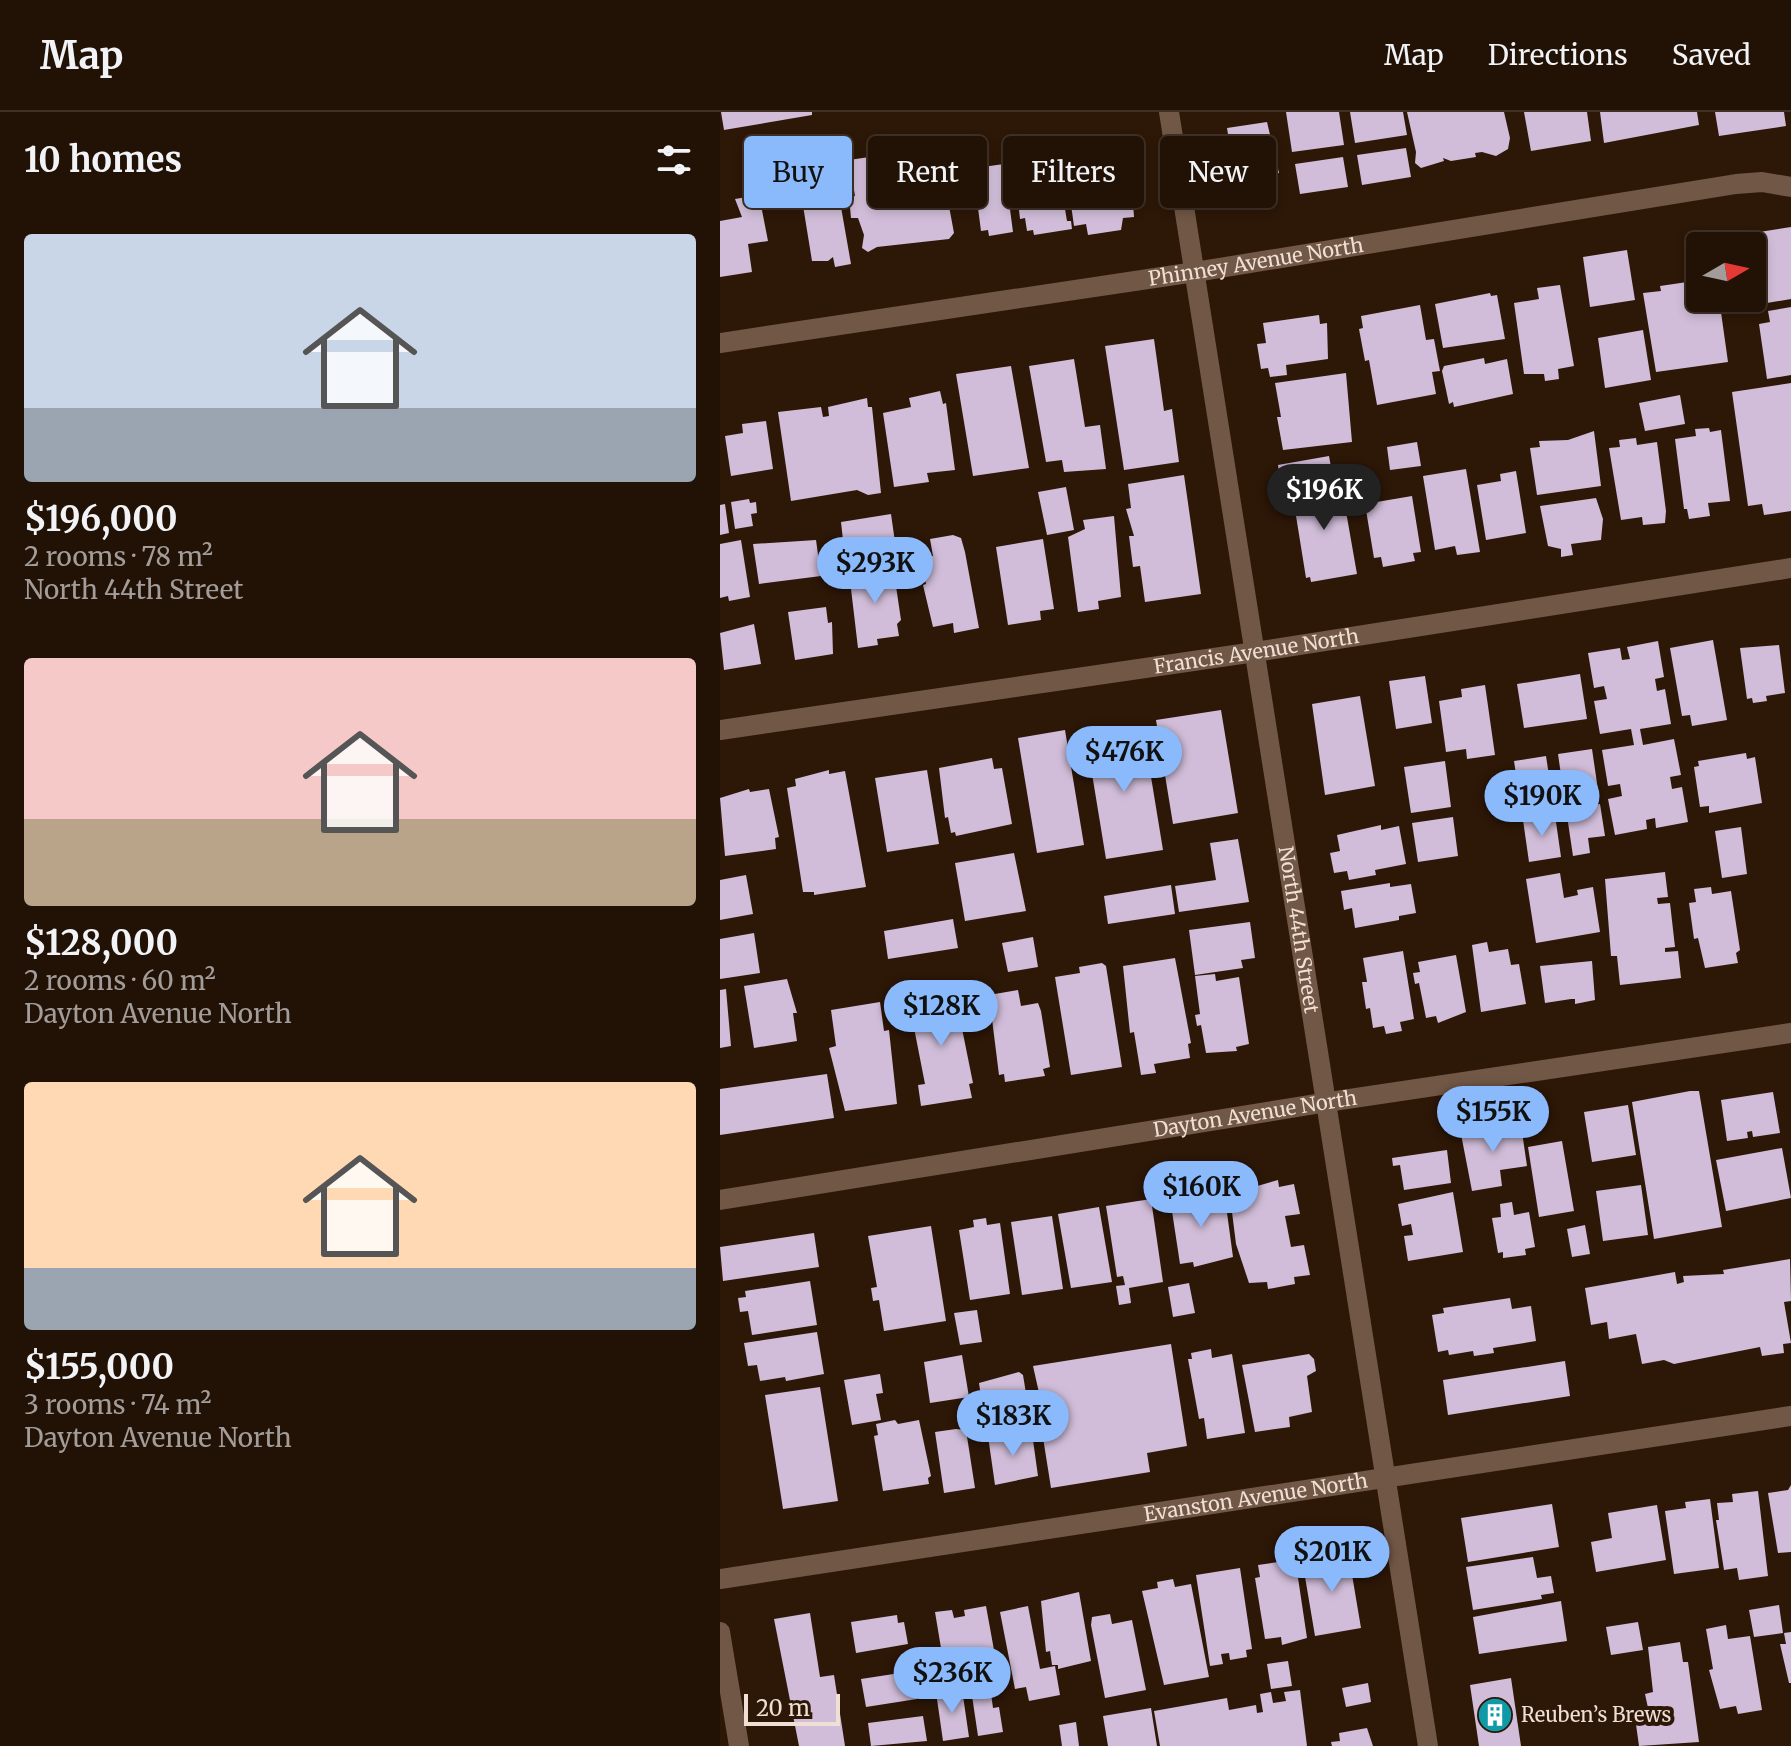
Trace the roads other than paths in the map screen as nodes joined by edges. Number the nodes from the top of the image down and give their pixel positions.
1 (1169, 112) edge
2 (1791, 187) edge
3 (1195, 272) junction
4 (720, 343) edge
5 (1791, 568) edge
6 (1255, 652) junction
7 (720, 730) edge
8 (1791, 1033) edge
9 (1328, 1102) junction
10 (720, 1200) edge
11 (1791, 1416) edge
12 (1385, 1476) junction
13 (720, 1579) edge
14 (720, 1632) edge
15 (739, 1746) edge
16 (1428, 1746) edge

1 - 3 street, North 44th Street
2 - 3 street, Phinney Avenue North
3 - 4 street, Phinney Avenue North
3 - 6 street, North 44th Street
5 - 6 street, Francis Avenue North
6 - 7 street, Francis Avenue North
6 - 9 street, North 44th Street
8 - 9 street, Dayton Avenue North
9 - 10 street, Dayton Avenue North
9 - 12 street, North 44th Street
11 - 12 street, Evanston Avenue North
12 - 13 street, Evanston Avenue North
12 - 16 street, North 44th Street
14 - 15 street

